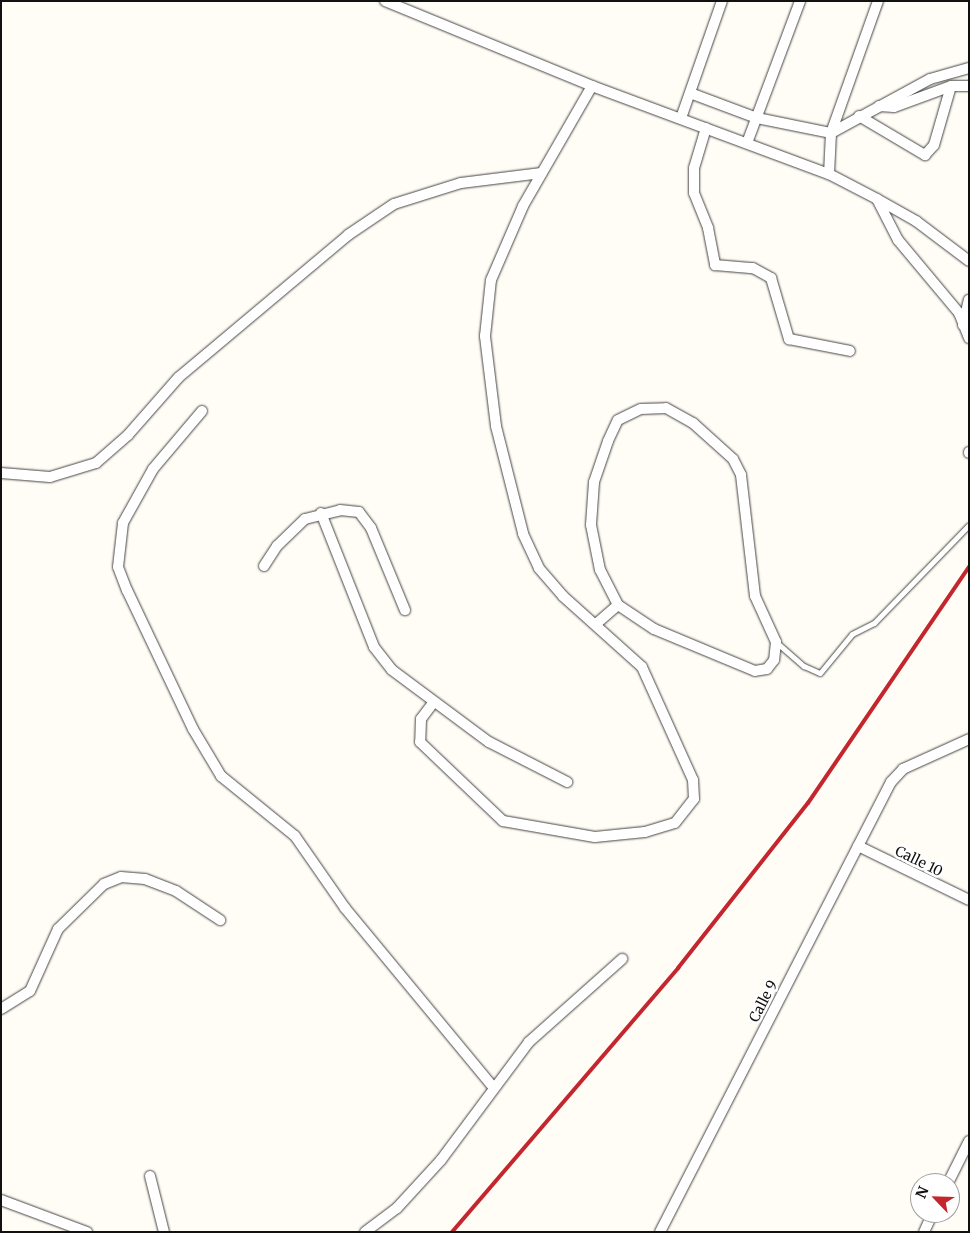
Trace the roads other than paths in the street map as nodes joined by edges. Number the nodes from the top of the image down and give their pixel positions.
1 (385, 1) edge
2 (722, 1) edge
3 (800, 1) edge
4 (878, 1) edge
5 (401, 5) edge
6 (968, 68) edge
7 (966, 85) edge
8 (592, 86) junction
9 (951, 86) junction
10 (910, 89) junction
11 (690, 93) junction
12 (915, 100) junction
13 (879, 106) junction
14 (859, 116) junction
15 (681, 118) junction
16 (757, 118) junction
17 (706, 128) junction
18 (830, 133) junction
19 (747, 143) junction
20 (541, 174) junction
21 (828, 174) junction
22 (877, 199) junction
23 (969, 261) edge
24 (969, 300) edge
25 (963, 325) junction
26 (969, 338) edge
27 (850, 352) dead end
28 (202, 411) dead end
29 (1, 473) edge
30 (321, 513) junction
31 (969, 525) edge
32 (264, 566) dead end
33 (618, 606) junction
34 (405, 610) dead end
35 (596, 624) junction
36 (776, 642) junction
37 (433, 703) junction
38 (969, 739) edge
39 (567, 782) dead end
40 (858, 846) junction
41 (969, 900) edge
42 (220, 920) dead end
43 (622, 959) dead end
44 (1, 1009) edge
45 (492, 1086) junction
46 (969, 1142) edge
47 (953, 1173) edge
48 (150, 1176) dead end
49 (1, 1200) edge
50 (87, 1232) edge
51 (164, 1232) edge
52 (365, 1232) edge
53 (660, 1232) edge

1 - 5 street
2 - 11 street
3 - 16 street
4 - 18 street
5 - 8 street
6 - 7 street
6 - 10 street
7 - 9 street
8 - 15 street
8 - 20 street
9 - 12 street
9 - 14 street
10 - 12 street
10 - 13 street
11 - 15 street
11 - 16 street
12 - 13 street
13 - 14 street
14 - 18 street
15 - 17 street
16 - 18 street
16 - 19 street
17 - 19 street
17 - 27 street
18 - 21 street
19 - 21 street
20 - 29 street
20 - 35 street
21 - 22 street
22 - 23 street
22 - 25 street
24 - 25 street
25 - 26 street
28 - 45 street
30 - 32 street
30 - 34 street
30 - 37 street
31 - 36 lane
33 - 35 street
33 - 36 street
33 - 36 street
35 - 37 street
37 - 39 street
38 - 40 street, Calle 9
40 - 41 street, Calle 10
40 - 53 street, Calle 9
42 - 44 street
43 - 45 street
45 - 52 street
46 - 47 street
48 - 51 street
49 - 50 street

